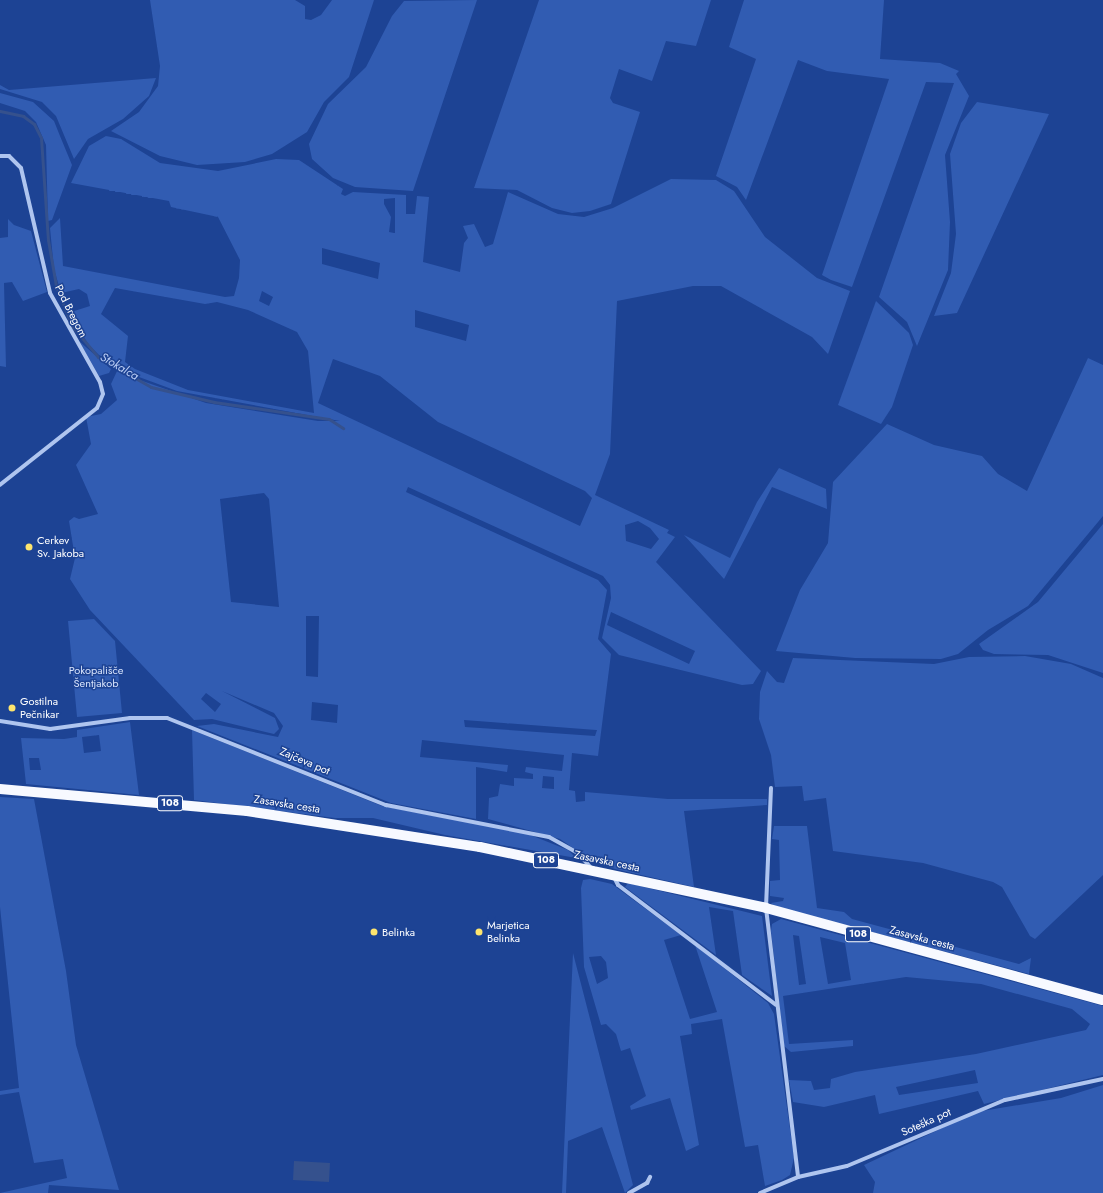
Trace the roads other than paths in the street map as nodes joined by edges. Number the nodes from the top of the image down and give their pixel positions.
1 (0, 156) edge
2 (0, 485) edge
3 (0, 721) edge
4 (771, 788) dead end
5 (0, 789) edge
6 (593, 870) junction
7 (612, 874) junction
8 (766, 908) junction
9 (1103, 1000) edge
10 (776, 1005) junction
11 (1103, 1079) edge
12 (650, 1177) dead end
13 (798, 1177) junction
14 (630, 1193) edge
15 (760, 1193) edge

1 - 2 street, Pod Bregom
3 - 6 street, Zajčeva pot
4 - 8 street
5 - 6 main road, Zasavska cesta / 108
6 - 7 main road, Zasavska cesta / 108
7 - 8 main road, Zasavska cesta / 108
7 - 10 street
8 - 9 main road, Zasavska cesta / 108
8 - 10 street
10 - 13 street
11 - 13 street, Soteška pot
12 - 14 street
13 - 15 street, Soteška pot

